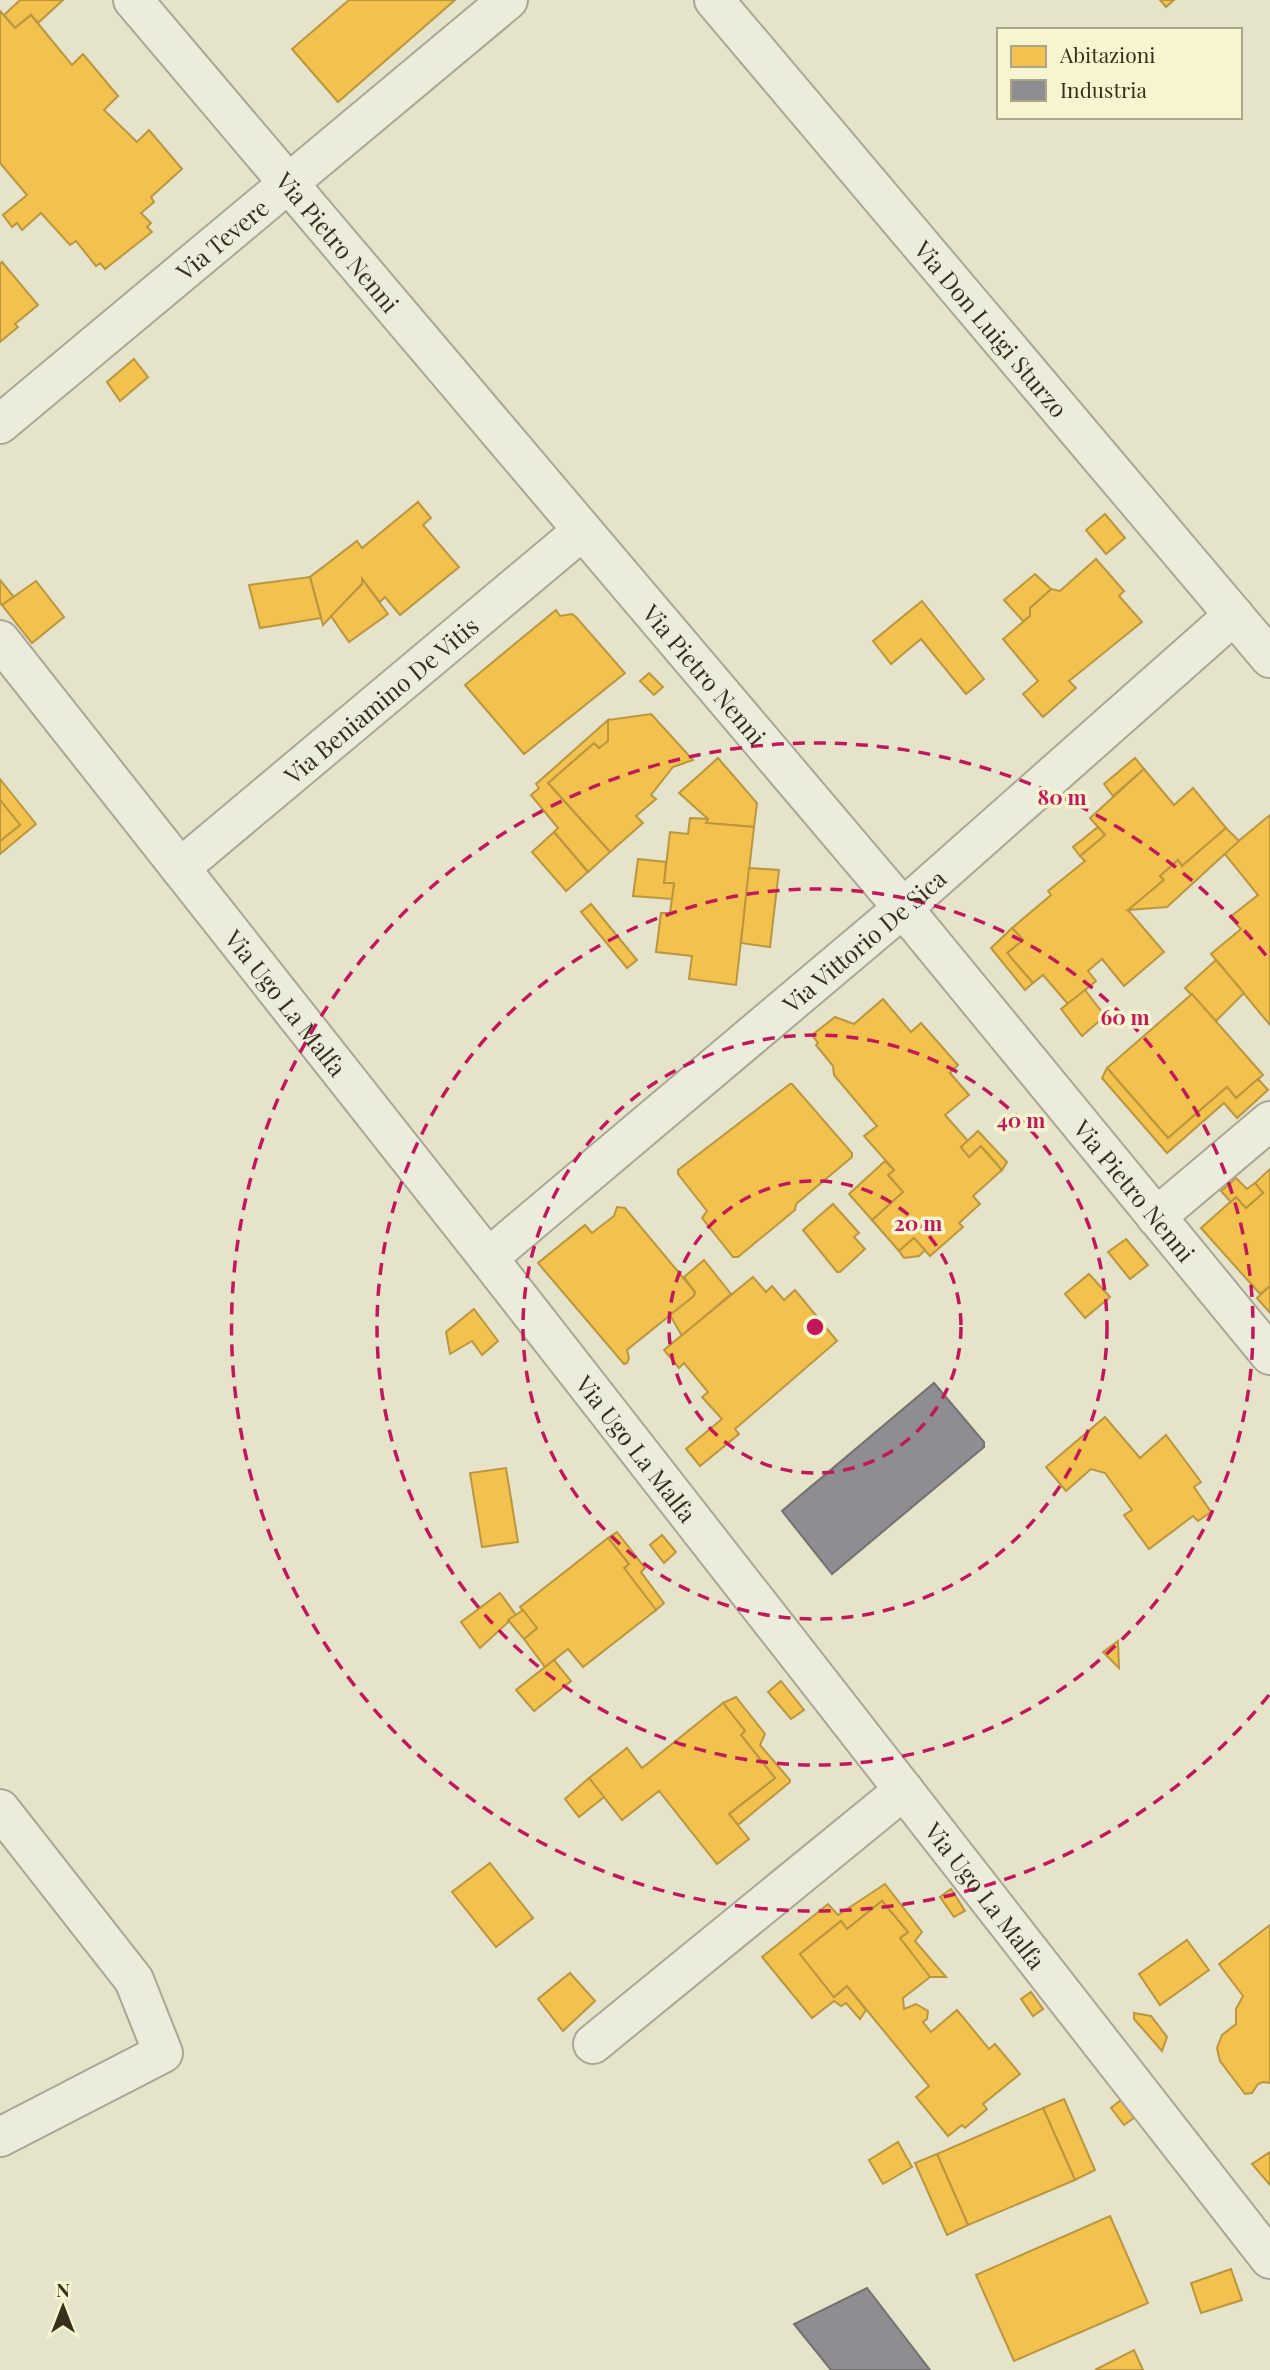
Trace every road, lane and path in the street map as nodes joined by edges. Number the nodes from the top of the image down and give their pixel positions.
1 (133, 0) edge
2 (509, 0) edge
3 (715, 0) edge
4 (289, 184) junction
5 (0, 424) edge
6 (582, 531) junction
7 (1234, 615) junction
8 (0, 640) edge
9 (1270, 658) edge
10 (180, 868) junction
11 (902, 908) junction
12 (1270, 1121) edge
13 (1156, 1217) junction
14 (488, 1258) junction
15 (1270, 1355) edge
16 (904, 1790) junction
17 (0, 1809) edge
18 (593, 2044) dead end
19 (0, 2137) edge
20 (1270, 2259) edge

1 - 4 street, Via Pietro Nenni
2 - 4 street, Via Tevere
3 - 7 street, Via Don Luigi Sturzo
4 - 5 street, Via Tevere
4 - 6 street, Via Pietro Nenni
6 - 10 street, Via Beniamino De Vitis
6 - 11 street, Via Pietro Nenni
7 - 9 street, Via Don Luigi Sturzo
7 - 11 street, Via Vittorio De Sica
8 - 10 street, Via Ugo La Malfa
10 - 14 street, Via Ugo La Malfa
11 - 13 street, Via Pietro Nenni
11 - 14 street, Via Vittorio De Sica
12 - 13 street
13 - 15 street, Via Pietro Nenni
14 - 16 street, Via Ugo La Malfa
16 - 18 street
16 - 20 street, Via Ugo La Malfa
17 - 19 street

